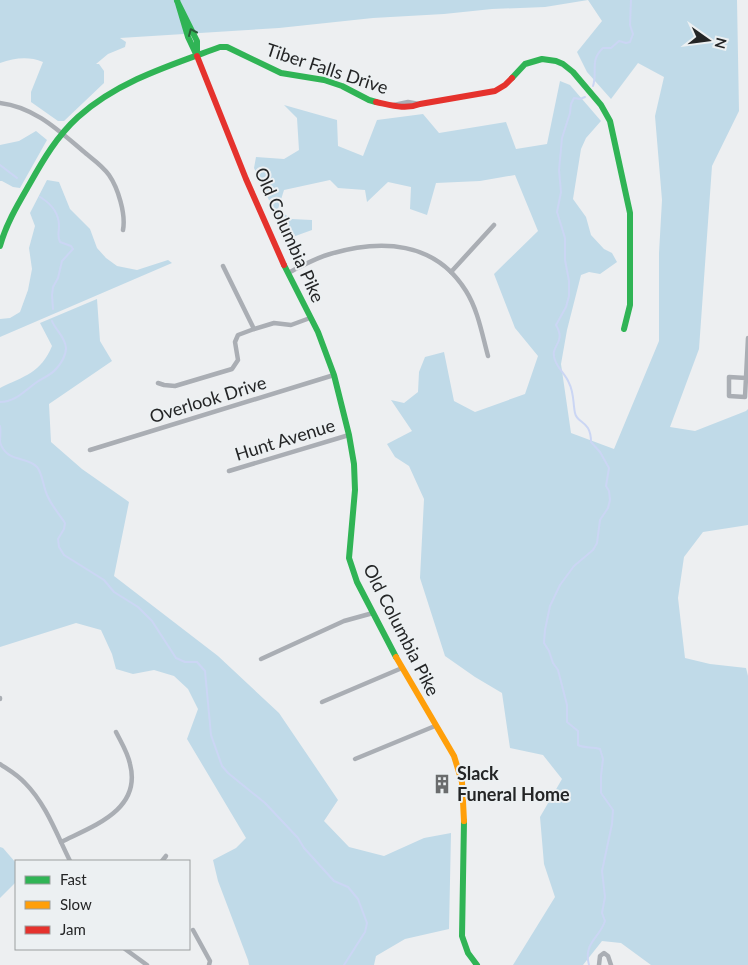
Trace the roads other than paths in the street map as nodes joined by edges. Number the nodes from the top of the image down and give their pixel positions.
1 (177, 1) edge
2 (198, 56) junction
3 (0, 104) edge
4 (62, 134) junction
5 (494, 225) dead end
6 (123, 230) dead end
7 (0, 246) edge
8 (222, 266) dead end
9 (451, 272) junction
10 (288, 273) junction
11 (310, 318) junction
12 (254, 328) junction
13 (624, 329) dead end
14 (748, 338) edge
15 (488, 356) dead end
16 (334, 375) junction
17 (746, 378) junction
18 (158, 383) dead end
19 (349, 435) junction
20 (90, 450) dead end
21 (230, 471) dead end
22 (373, 612) junction
23 (261, 659) dead end
24 (402, 668) junction
25 (322, 702) dead end
26 (435, 726) junction
27 (116, 732) dead end
28 (355, 759) dead end
29 (0, 764) edge
30 (61, 842) junction
31 (166, 856) dead end
32 (70, 860) edge
33 (163, 860) edge
34 (193, 930) dead end
35 (126, 950) edge
36 (147, 965) edge
37 (209, 965) edge
38 (477, 965) edge
39 (599, 965) edge
40 (611, 965) edge

1 - 2 street, Old Columbia Pike
2 - 4 street, Tiber Falls Drive
2 - 10 street, Old Columbia Pike
2 - 13 street, Tiber Falls Drive
3 - 4 street
4 - 6 street
4 - 7 street, Tiber Falls Drive
5 - 9 street
8 - 12 street
9 - 10 street
9 - 15 street
10 - 11 street, Old Columbia Pike
11 - 12 street
11 - 16 street, Old Columbia Pike
12 - 18 street
14 - 17 street
16 - 19 street, Old Columbia Pike
16 - 20 street, Overlook Drive
17 - 17 street
19 - 21 street, Hunt Avenue
19 - 22 street, Old Columbia Pike
22 - 23 street
22 - 24 street, Old Columbia Pike
24 - 25 street
24 - 26 street, Old Columbia Pike
26 - 28 street
26 - 38 street, Old Columbia Pike
27 - 30 street
29 - 30 street
30 - 32 street
31 - 33 street
34 - 37 street
35 - 36 street
39 - 40 street

